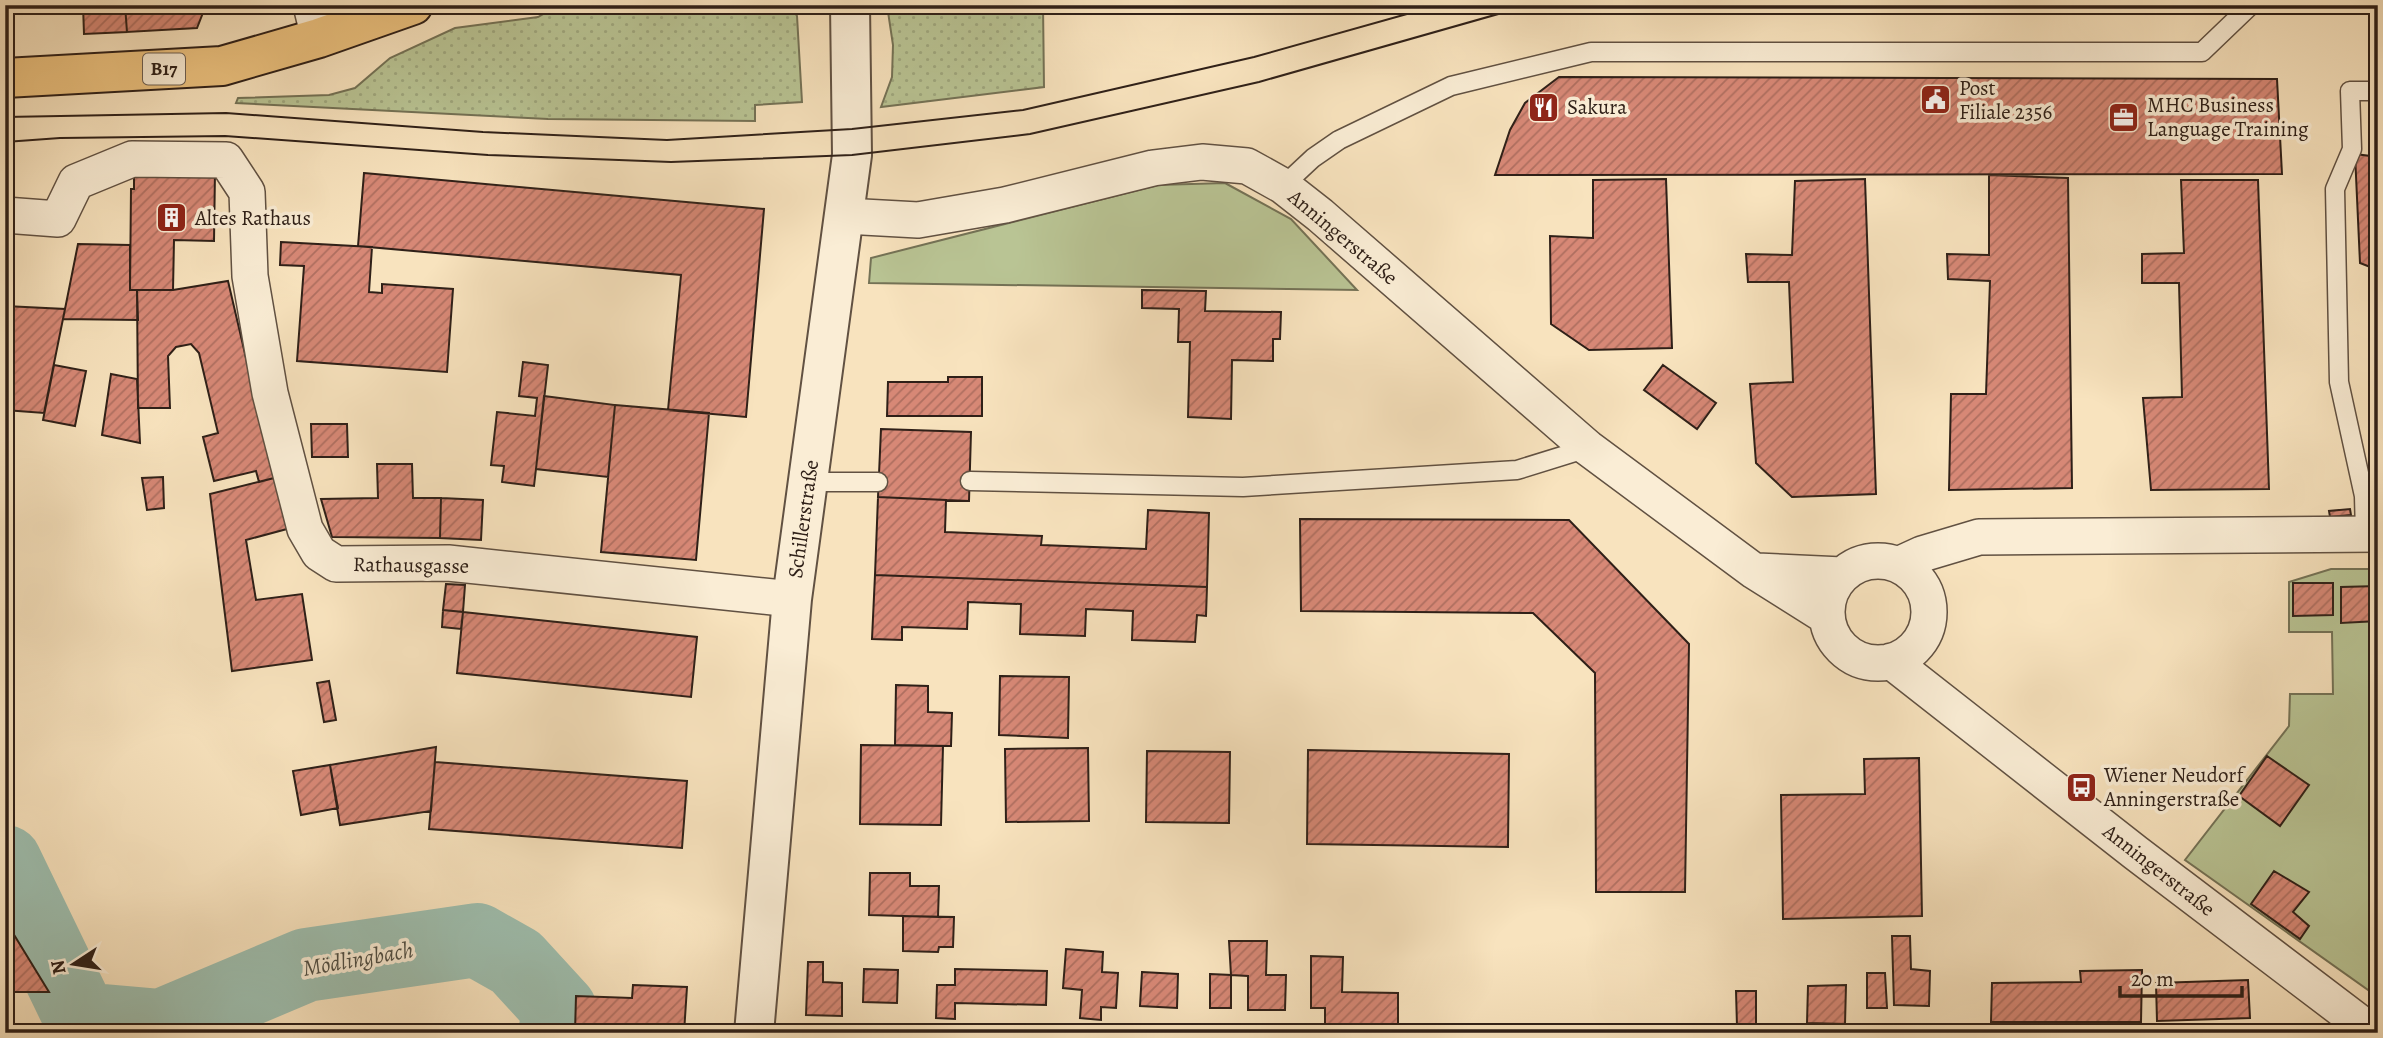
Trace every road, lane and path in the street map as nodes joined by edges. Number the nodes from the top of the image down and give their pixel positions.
1 (413, 5) edge
2 (2251, 5) edge
3 (846, 13) edge
4 (315, 22) edge
5 (5, 78) edge
6 (2378, 91) edge
7 (1283, 186) junction
8 (5, 215) edge
9 (845, 216) junction
10 (1588, 449) junction
11 (970, 481) dead end
12 (808, 482) junction
13 (878, 482) dead end
14 (2371, 534) edge
15 (1979, 537) junction
16 (1898, 565) junction
17 (1754, 571) junction
18 (1842, 575) junction
19 (1926, 595) junction
20 (792, 599) junction
21 (1827, 617) junction
22 (1903, 654) junction
23 (754, 1033) edge
24 (2373, 1033) edge

1 - 4 main road, B17
2 - 7 lane
3 - 9 street, Schillerstraße
4 - 5 main road, B17
6 - 14 lane
7 - 9 street, Anningerstraße
7 - 10 street, Anningerstraße
8 - 20 street, Rathausgasse
9 - 12 street, Schillerstraße
10 - 11 lane
10 - 17 street, Anningerstraße
12 - 13 lane
12 - 20 street, Schillerstraße
14 - 15 street
15 - 16 street
15 - 19 street
16 - 18 street
16 - 19 street
17 - 18 street
17 - 21 street, Anningerstraße
18 - 21 street
19 - 22 street
20 - 23 street, Schillerstraße
21 - 22 street, Anningerstraße
22 - 24 street, Anningerstraße

